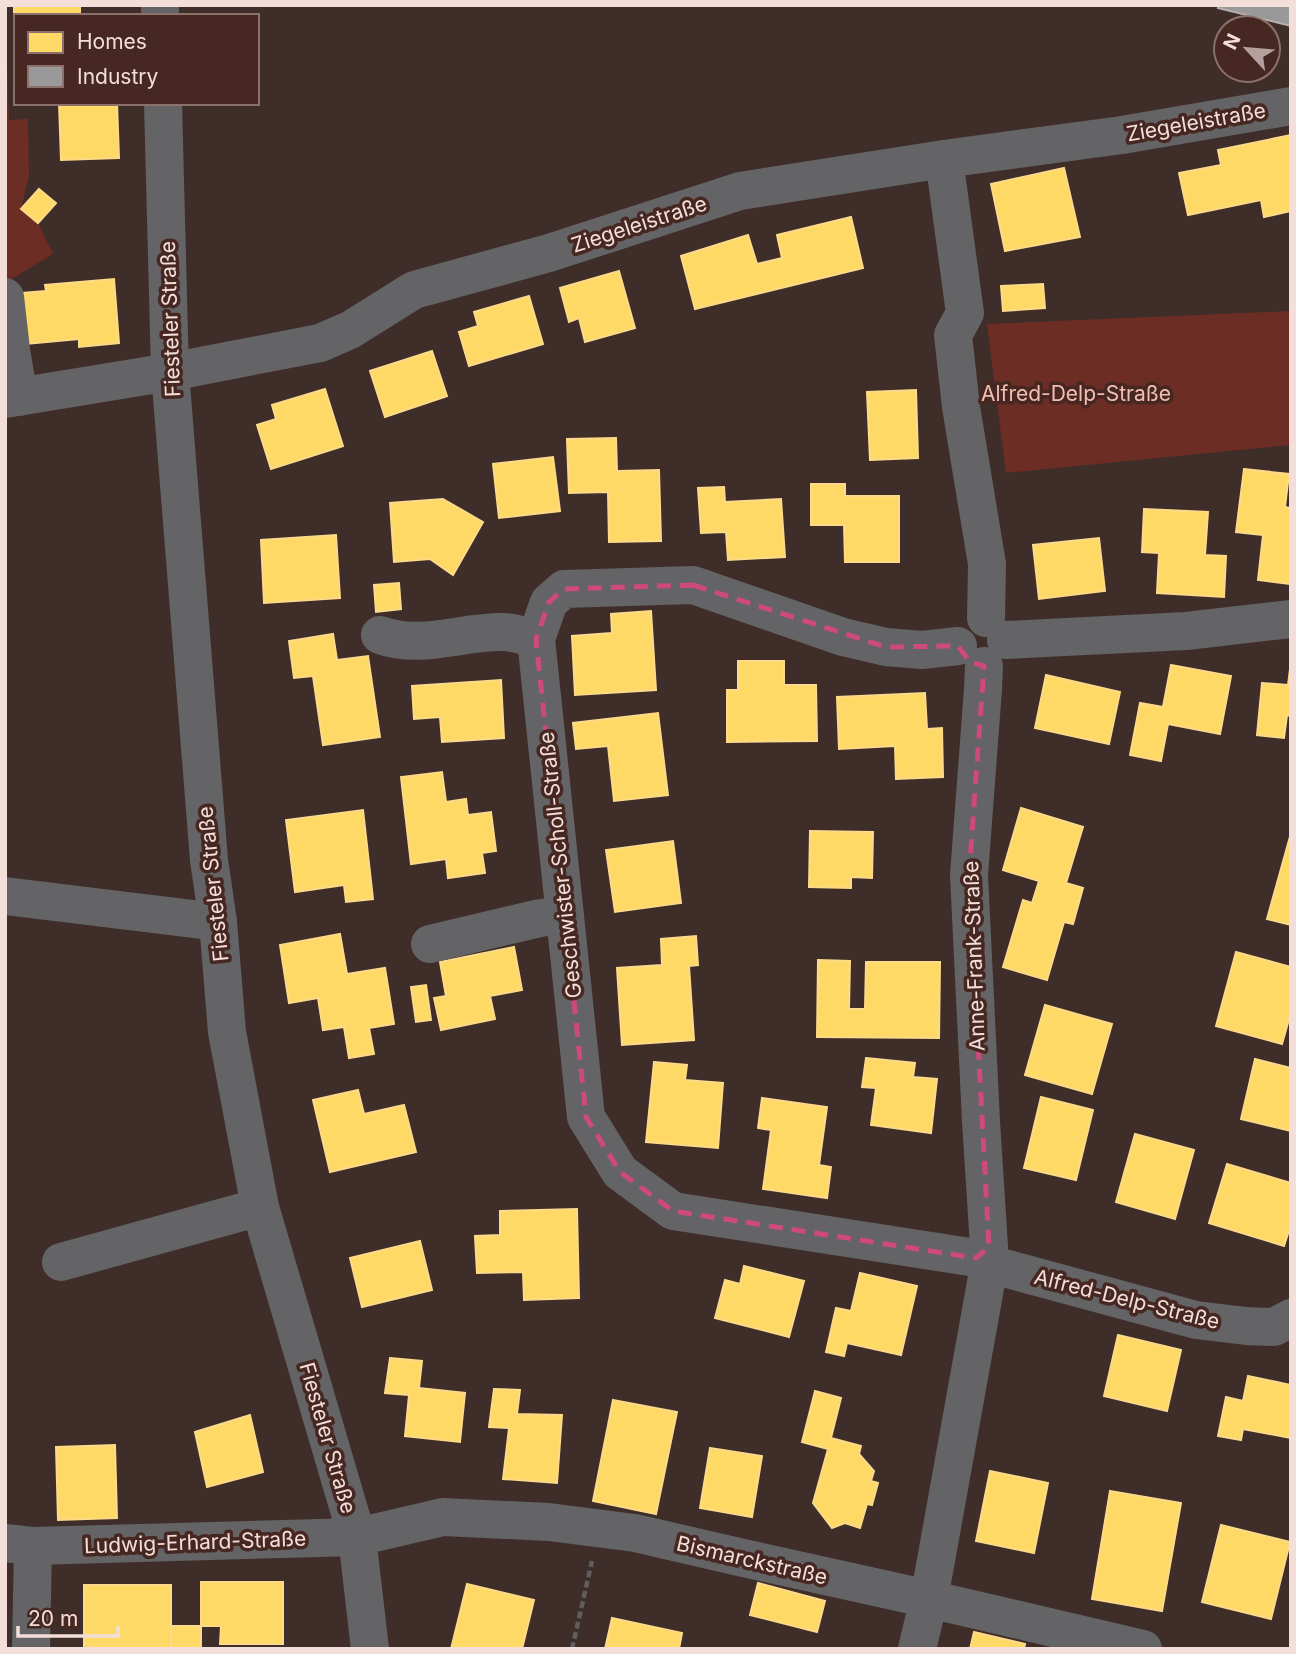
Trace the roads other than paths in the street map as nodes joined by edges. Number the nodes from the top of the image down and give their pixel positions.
1 (163, 105) edge
2 (1291, 106) edge
3 (944, 159) junction
4 (5, 297) edge
5 (170, 372) junction
6 (12, 398) edge
7 (1291, 619) edge
8 (380, 635) dead end
9 (536, 639) junction
10 (984, 642) junction
11 (5, 896) edge
12 (565, 915) junction
13 (218, 922) junction
14 (430, 944) dead end
15 (260, 1207) junction
16 (61, 1262) dead end
17 (989, 1263) junction
18 (1291, 1318) edge
19 (357, 1537) junction
20 (19, 1545) edge
21 (929, 1598) junction
22 (31, 1649) edge
23 (370, 1649) edge
24 (917, 1649) edge
25 (1143, 1649) edge

1 - 5 street, Fiesteler Straße
2 - 3 street, Ziegeleistraße
3 - 5 street, Ziegeleistraße
3 - 10 street, Anne-Frank-Straße
4 - 6 street
5 - 6 street, Ziegeleistraße
5 - 13 street, Fiesteler Straße
7 - 10 street
8 - 9 street
9 - 10 street, Geschwister-Scholl-Straße
9 - 12 street, Geschwister-Scholl-Straße
10 - 17 street, Anne-Frank-Straße
11 - 13 street
12 - 14 street
12 - 17 street, Geschwister-Scholl-Straße
13 - 15 street, Fiesteler Straße
15 - 16 street
15 - 19 street, Fiesteler Straße
17 - 18 street, Alfred-Delp-Straße
17 - 21 street, Anne-Frank-Straße
19 - 20 street, Ludwig-Erhard-Straße
19 - 21 street, Bismarckstraße
19 - 23 street, Fiesteler Straße
20 - 22 street, Ludwig-Erhard-Straße
21 - 24 street, Anne-Frank-Straße
21 - 25 street, Bismarckstraße

